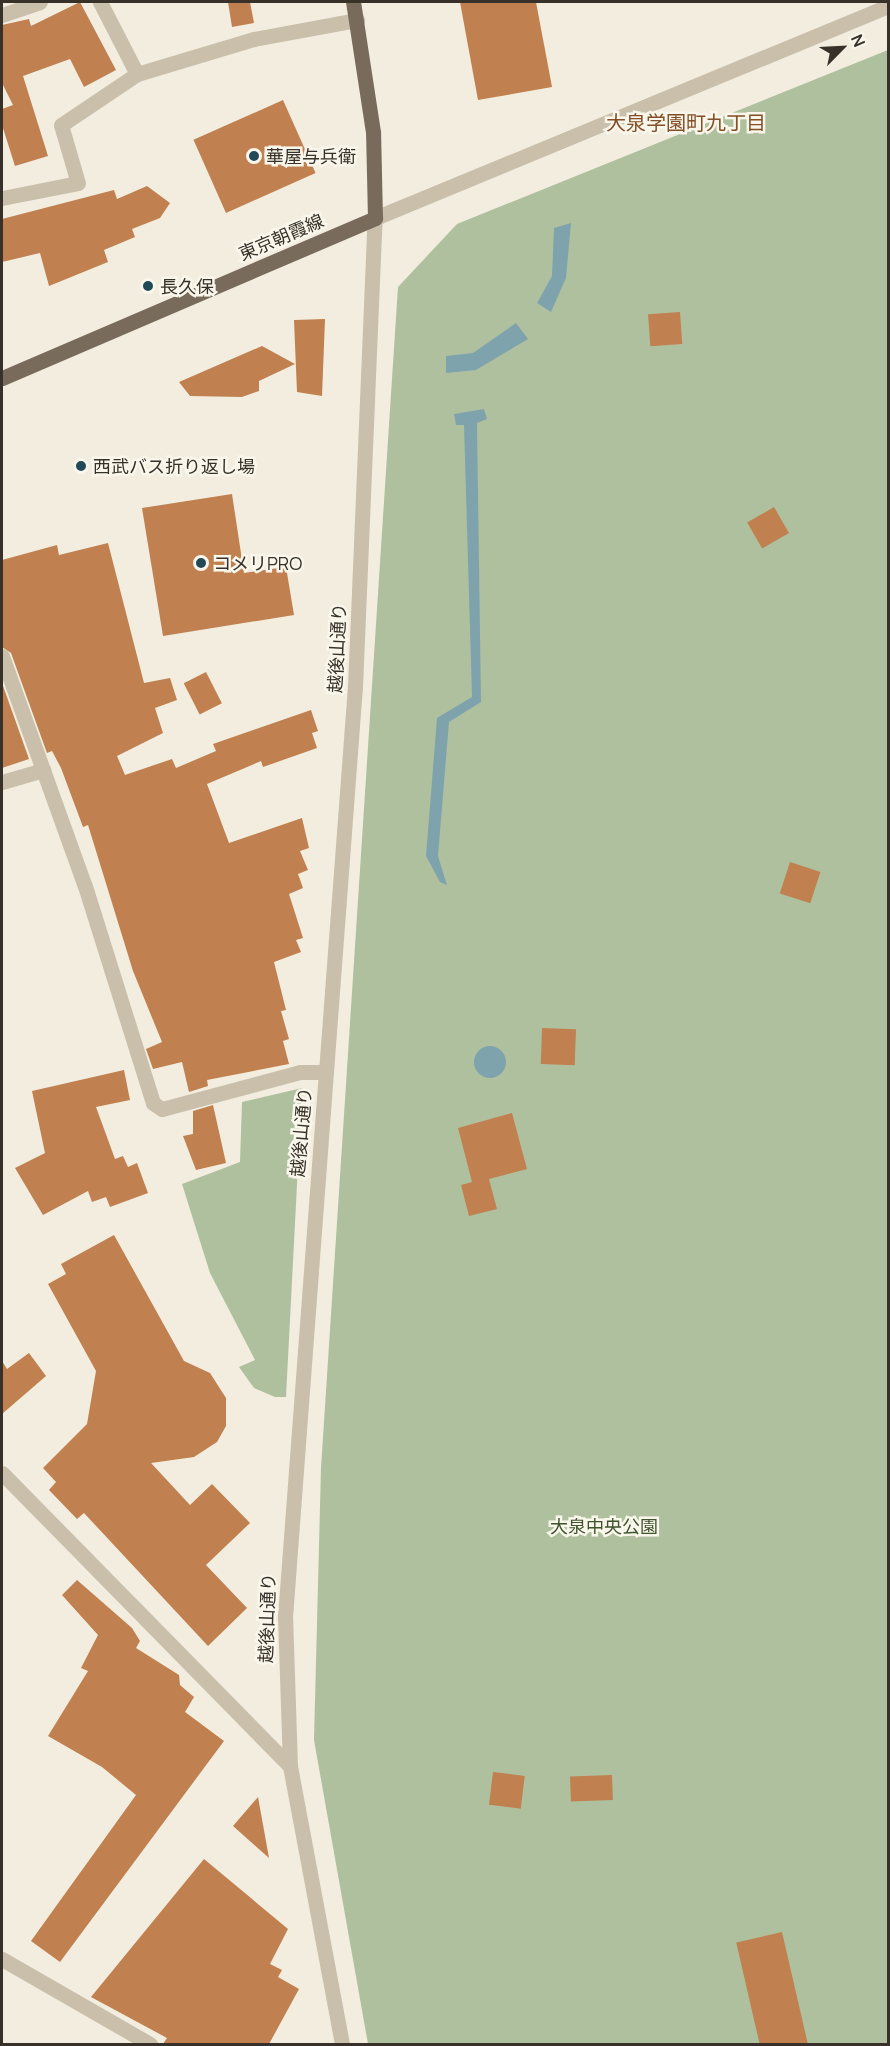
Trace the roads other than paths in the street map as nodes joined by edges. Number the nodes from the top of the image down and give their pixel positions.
1 (40, 2) edge
2 (100, 2) edge
3 (353, 2) edge
4 (888, 6) edge
5 (2, 15) edge
6 (357, 20) junction
7 (137, 74) junction
8 (2, 198) edge
9 (375, 218) junction
10 (2, 378) edge
11 (2, 656) edge
12 (44, 770) junction
13 (2, 782) edge
14 (325, 1072) junction
15 (2, 1473) edge
16 (290, 1766) junction
17 (2, 1959) edge
18 (150, 2044) edge
19 (342, 2044) edge

1 - 5 street
2 - 7 street
3 - 6 main road
4 - 9 street
6 - 7 street
6 - 9 main road
7 - 8 street
9 - 10 main road, 東京朝霞線
9 - 14 street, 越後山通り
11 - 12 street
12 - 13 street
12 - 14 street
14 - 16 street, 越後山通り
15 - 16 street
16 - 19 street, 越後山通り
17 - 18 street

